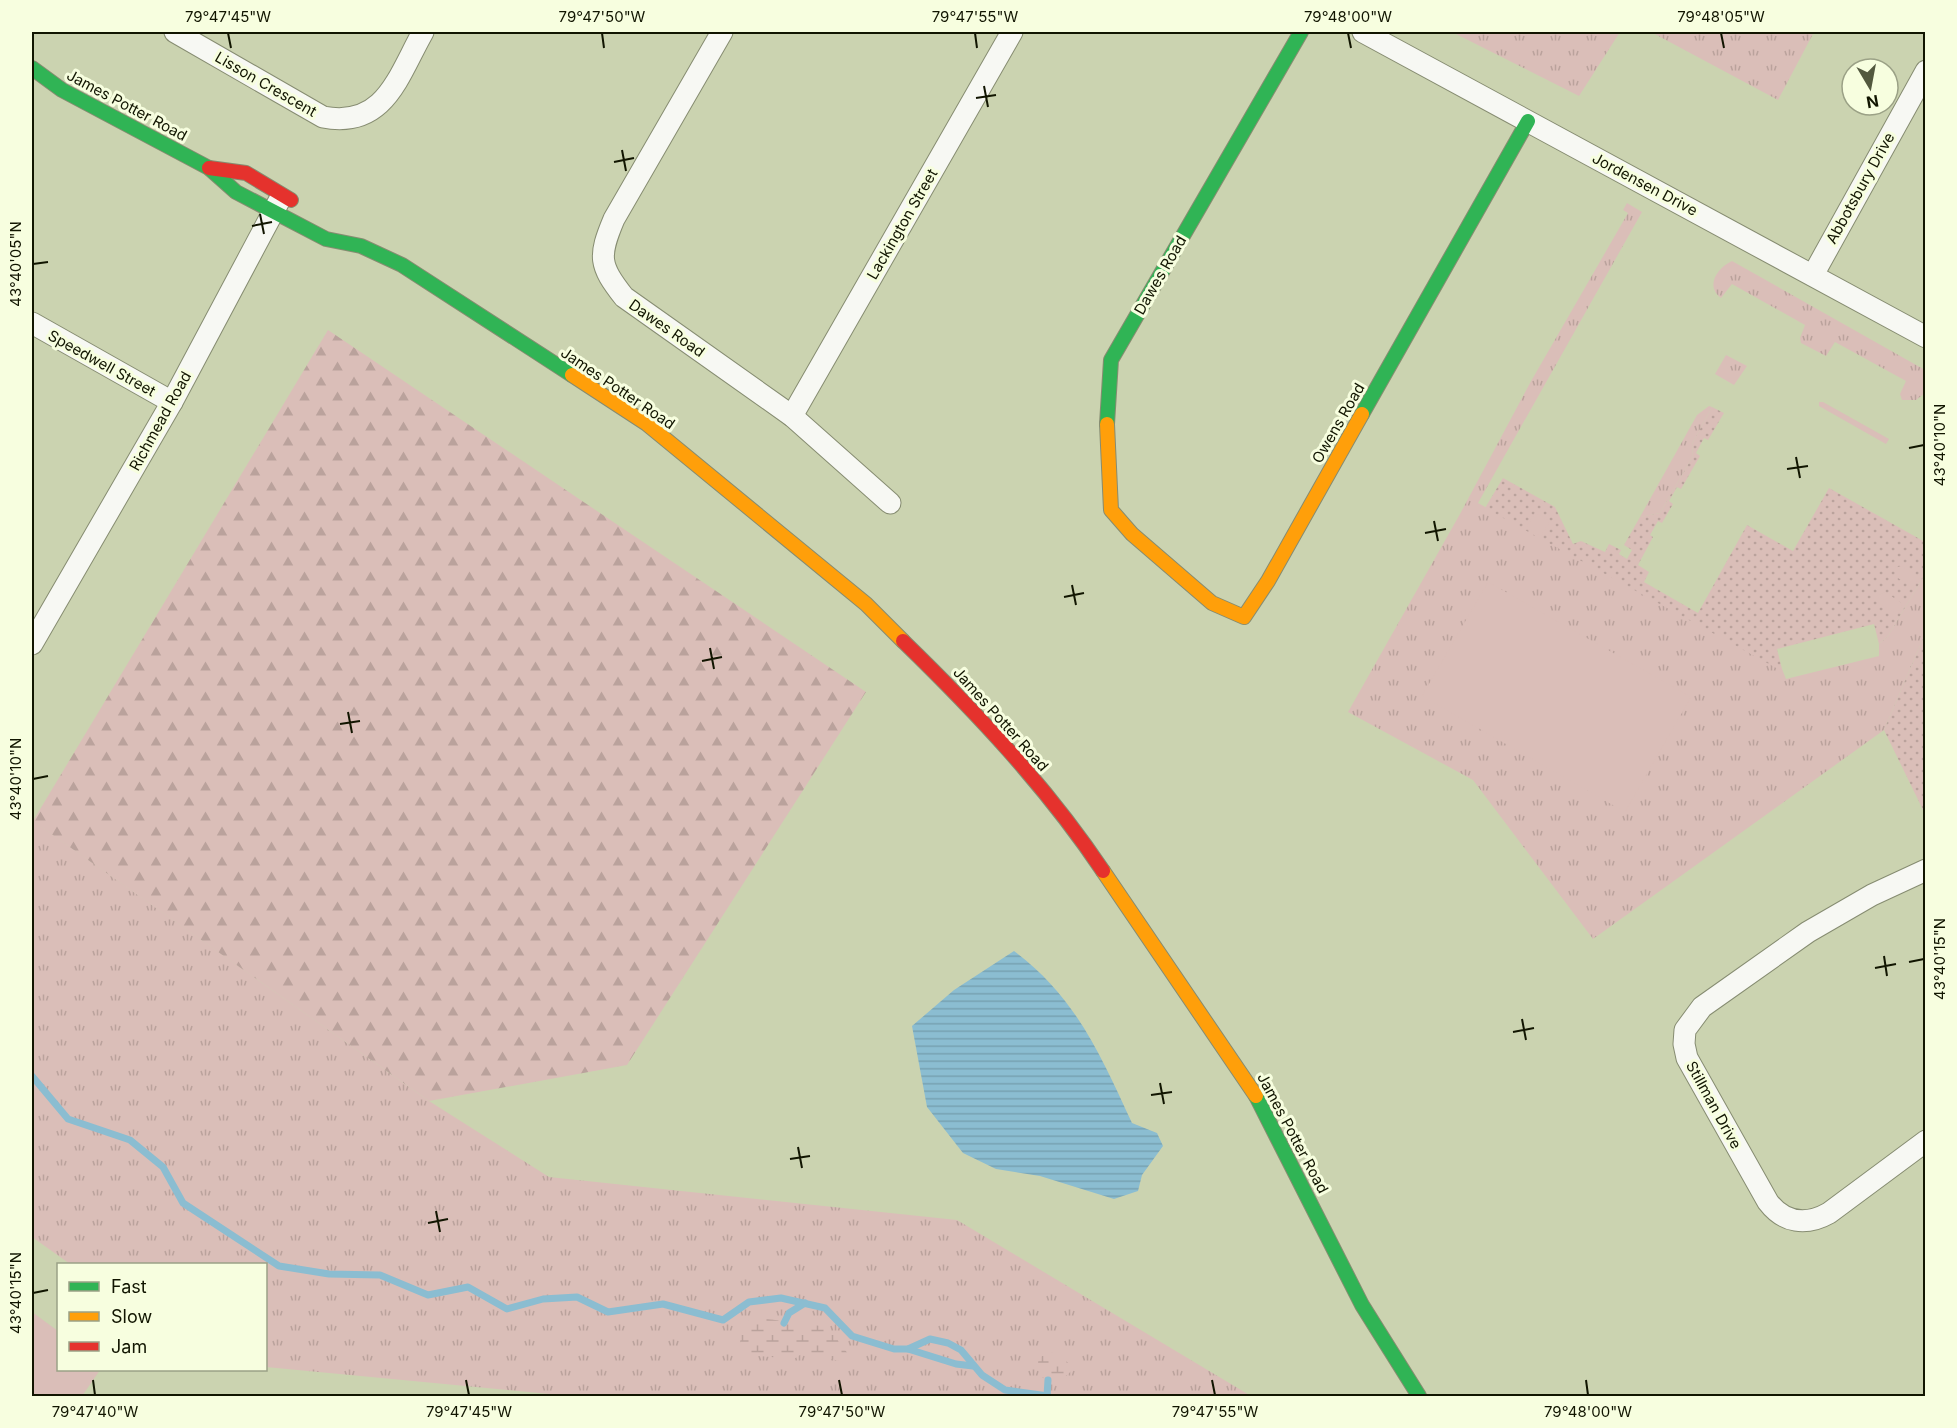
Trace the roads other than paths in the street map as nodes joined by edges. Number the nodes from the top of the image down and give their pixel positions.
1 (175, 32) edge
2 (423, 32) edge
3 (722, 32) edge
4 (1012, 32) edge
5 (1301, 32) edge
6 (1363, 32) edge
7 (32, 68) edge
8 (1926, 71) edge
9 (1528, 121) junction
10 (209, 168) junction
11 (277, 203) junction
12 (308, 209) dead end
13 (338, 224) dead end
14 (361, 246) junction
15 (1813, 275) junction
16 (32, 323) edge
17 (1926, 337) edge
18 (172, 402) junction
19 (792, 416) junction
20 (890, 503) dead end
21 (1132, 534) joint
22 (32, 643) edge
23 (1926, 870) edge
24 (1926, 1141) edge
25 (1419, 1396) edge

1 - 2 street, Lisson Crescent
3 - 19 street, Dawes Road
4 - 19 street, Lackington Street
5 - 21 main road, Dawes Road
6 - 9 street, Jordensen Drive
7 - 10 main road, James Potter Road
8 - 15 street, Abbotsbury Drive
9 - 15 street, Jordensen Drive
9 - 21 main road, Owens Road
10 - 11 main road, James Potter Road
10 - 11 main road, James Potter Road
11 - 12 main road, James Potter Road
11 - 14 main road, James Potter Road
11 - 18 street, Richmead Road
13 - 14 main road, James Potter Road
14 - 25 main road, James Potter Road
15 - 17 street, Jordensen Drive
16 - 18 street, Speedwell Street
18 - 22 street, Richmead Road
19 - 20 street, Dawes Road
23 - 24 street, Stillman Drive

